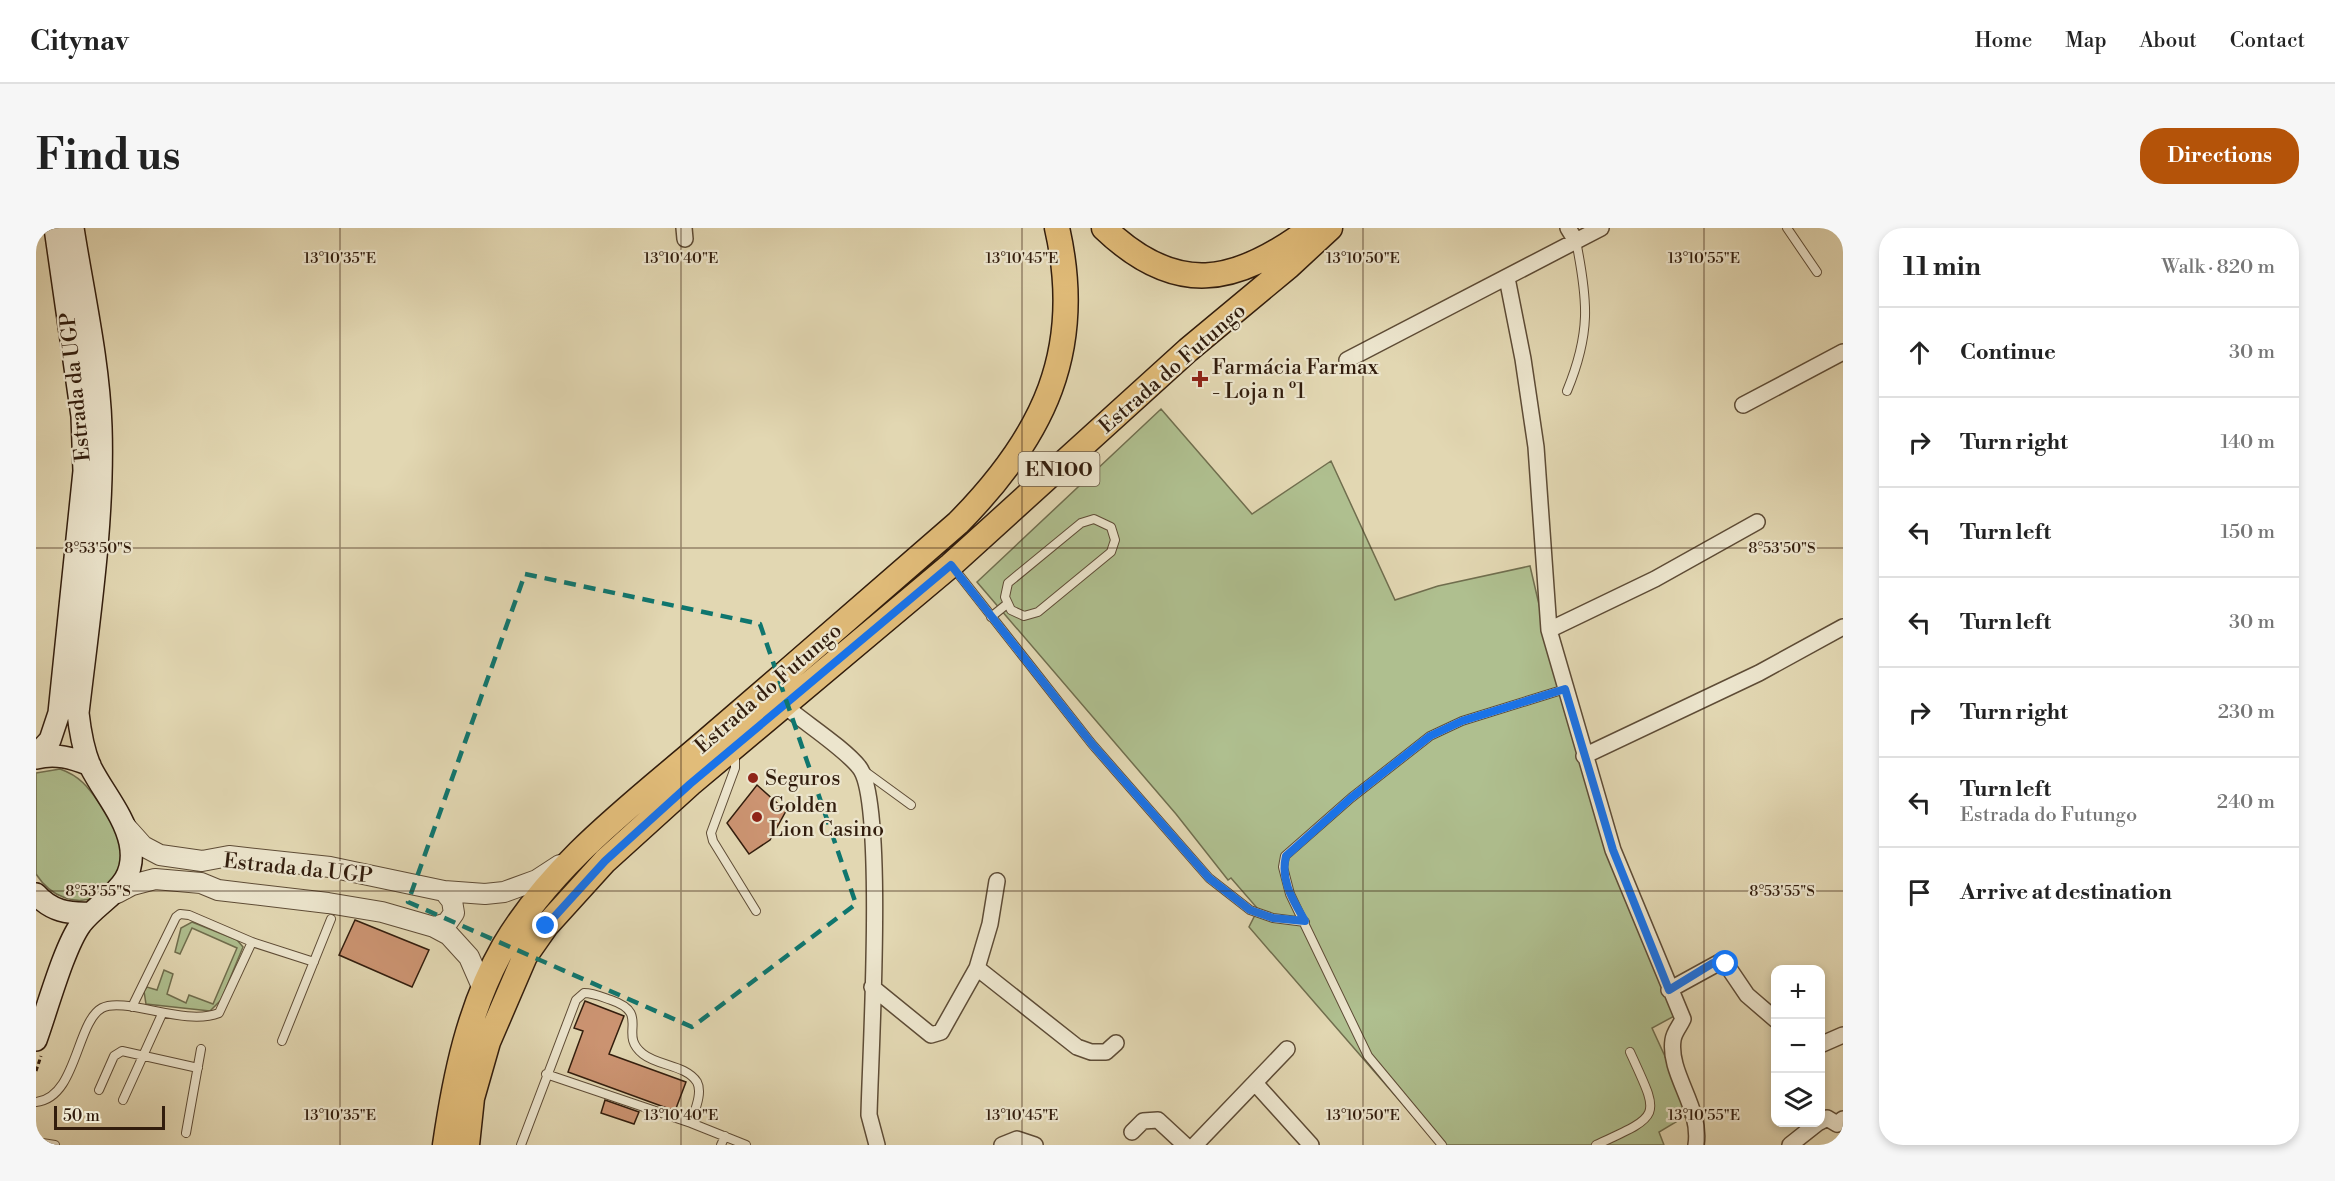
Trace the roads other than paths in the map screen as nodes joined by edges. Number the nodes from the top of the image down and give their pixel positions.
1 (55, 228) edge
2 (73, 228) edge
3 (1057, 228) edge
4 (1104, 228) edge
5 (1311, 228) edge
6 (1330, 228) edge
7 (1601, 228) edge
8 (1787, 228) edge
9 (1572, 235) edge
10 (1817, 272) dead end
11 (1507, 278) junction
12 (1843, 352) edge
13 (1347, 360) dead end
14 (1567, 391) dead end
15 (1743, 405) dead end
16 (1757, 522) dead end
17 (951, 565) junction
18 (1007, 604) junction
19 (992, 616) junction
20 (1843, 627) edge
21 (1549, 630) junction
22 (1565, 689) junction
23 (785, 706) junction
24 (736, 747) junction
25 (1584, 756) junction
26 (36, 757) edge
27 (90, 765) junction
28 (860, 767) junction
29 (911, 806) dead end
30 (126, 827) junction
31 (584, 848) junction
32 (997, 881) dead end
33 (444, 891) junction
34 (117, 893) junction
35 (36, 894) edge
36 (756, 911) dead end
37 (91, 913) junction
38 (331, 919) dead end
39 (1305, 921) junction
40 (434, 927) junction
41 (252, 942) junction
42 (314, 962) junction
43 (976, 968) junction
44 (872, 987) junction
45 (483, 989) junction
46 (1669, 990) junction
47 (132, 1007) junction
48 (162, 1014) junction
49 (1775, 1019) edge
50 (1843, 1035) edge
51 (36, 1040) edge
52 (282, 1041) dead end
53 (1116, 1043) dead end
54 (1825, 1043) edge
55 (201, 1049) dead end
56 (1287, 1049) dead end
57 (1630, 1052) dead end
58 (143, 1056) junction
59 (198, 1068) junction
60 (546, 1074) junction
61 (1255, 1083) junction
62 (99, 1090) dead end
63 (123, 1100) dead end
64 (36, 1102) edge
65 (1825, 1119) edge
66 (1843, 1119) edge
67 (691, 1123) junction
68 (1813, 1127) edge
69 (1132, 1132) dead end
70 (186, 1133) dead end
71 (724, 1136) junction
72 (36, 1142) edge
73 (55, 1145) edge
74 (446, 1145) edge
75 (467, 1145) edge
76 (521, 1145) edge
77 (721, 1145) edge
78 (746, 1145) edge
79 (877, 1145) edge
80 (1002, 1145) edge
81 (1035, 1145) edge
82 (1185, 1145) edge
83 (1195, 1145) edge
84 (1311, 1145) edge
85 (1442, 1145) edge
86 (1596, 1145) edge
87 (1696, 1145) edge
88 (1790, 1145) edge

1 - 26 main road, Estrada da UGP
2 - 27 main road, Estrada da UGP
3 - 31 main road, Estrada do Futungo / EN100
4 - 5 main road
6 - 17 main road, Estrada do Futungo / EN100
7 - 9 street
8 - 10 lane
9 - 11 street
9 - 14 lane
11 - 13 street
11 - 21 street
12 - 15 street
16 - 21 street
17 - 19 lane
17 - 23 main road, Estrada do Futungo / EN100
18 - 18 lane
18 - 19 lane
19 - 39 lane
20 - 25 street
21 - 22 street
22 - 25 street
22 - 39 lane
23 - 24 main road, Estrada do Futungo / EN100
23 - 28 street
24 - 36 lane
24 - 75 main road, Estrada do Futungo / EN100
25 - 46 street
26 - 27 main road
27 - 30 main road, Estrada da UGP
28 - 29 lane
28 - 44 street
30 - 33 street, Estrada da UGP
30 - 34 main road, Estrada da UGP
31 - 33 street, Estrada da UGP
31 - 45 main road, Estrada do Futungo / EN100
32 - 43 street
33 - 40 street
34 - 37 main road
34 - 40 street
35 - 37 main road
37 - 51 main road
38 - 42 lane
39 - 85 lane
40 - 45 street
41 - 42 lane
41 - 47 lane
41 - 48 lane
42 - 52 lane
43 - 44 street
43 - 53 street
44 - 79 street
45 - 74 main road, Estrada do Futungo / EN100
46 - 49 street
46 - 87 street
47 - 48 lane
47 - 64 lane
48 - 58 lane
50 - 54 street
55 - 59 lane
56 - 61 street
57 - 86 lane
58 - 59 lane
58 - 62 lane
58 - 63 lane
59 - 70 lane
60 - 67 lane
60 - 67 lane
60 - 76 lane
61 - 83 street
61 - 84 street
65 - 66 street
67 - 71 lane
68 - 88 street
69 - 82 street
71 - 77 lane
71 - 78 lane
72 - 73 lane
80 - 81 street

